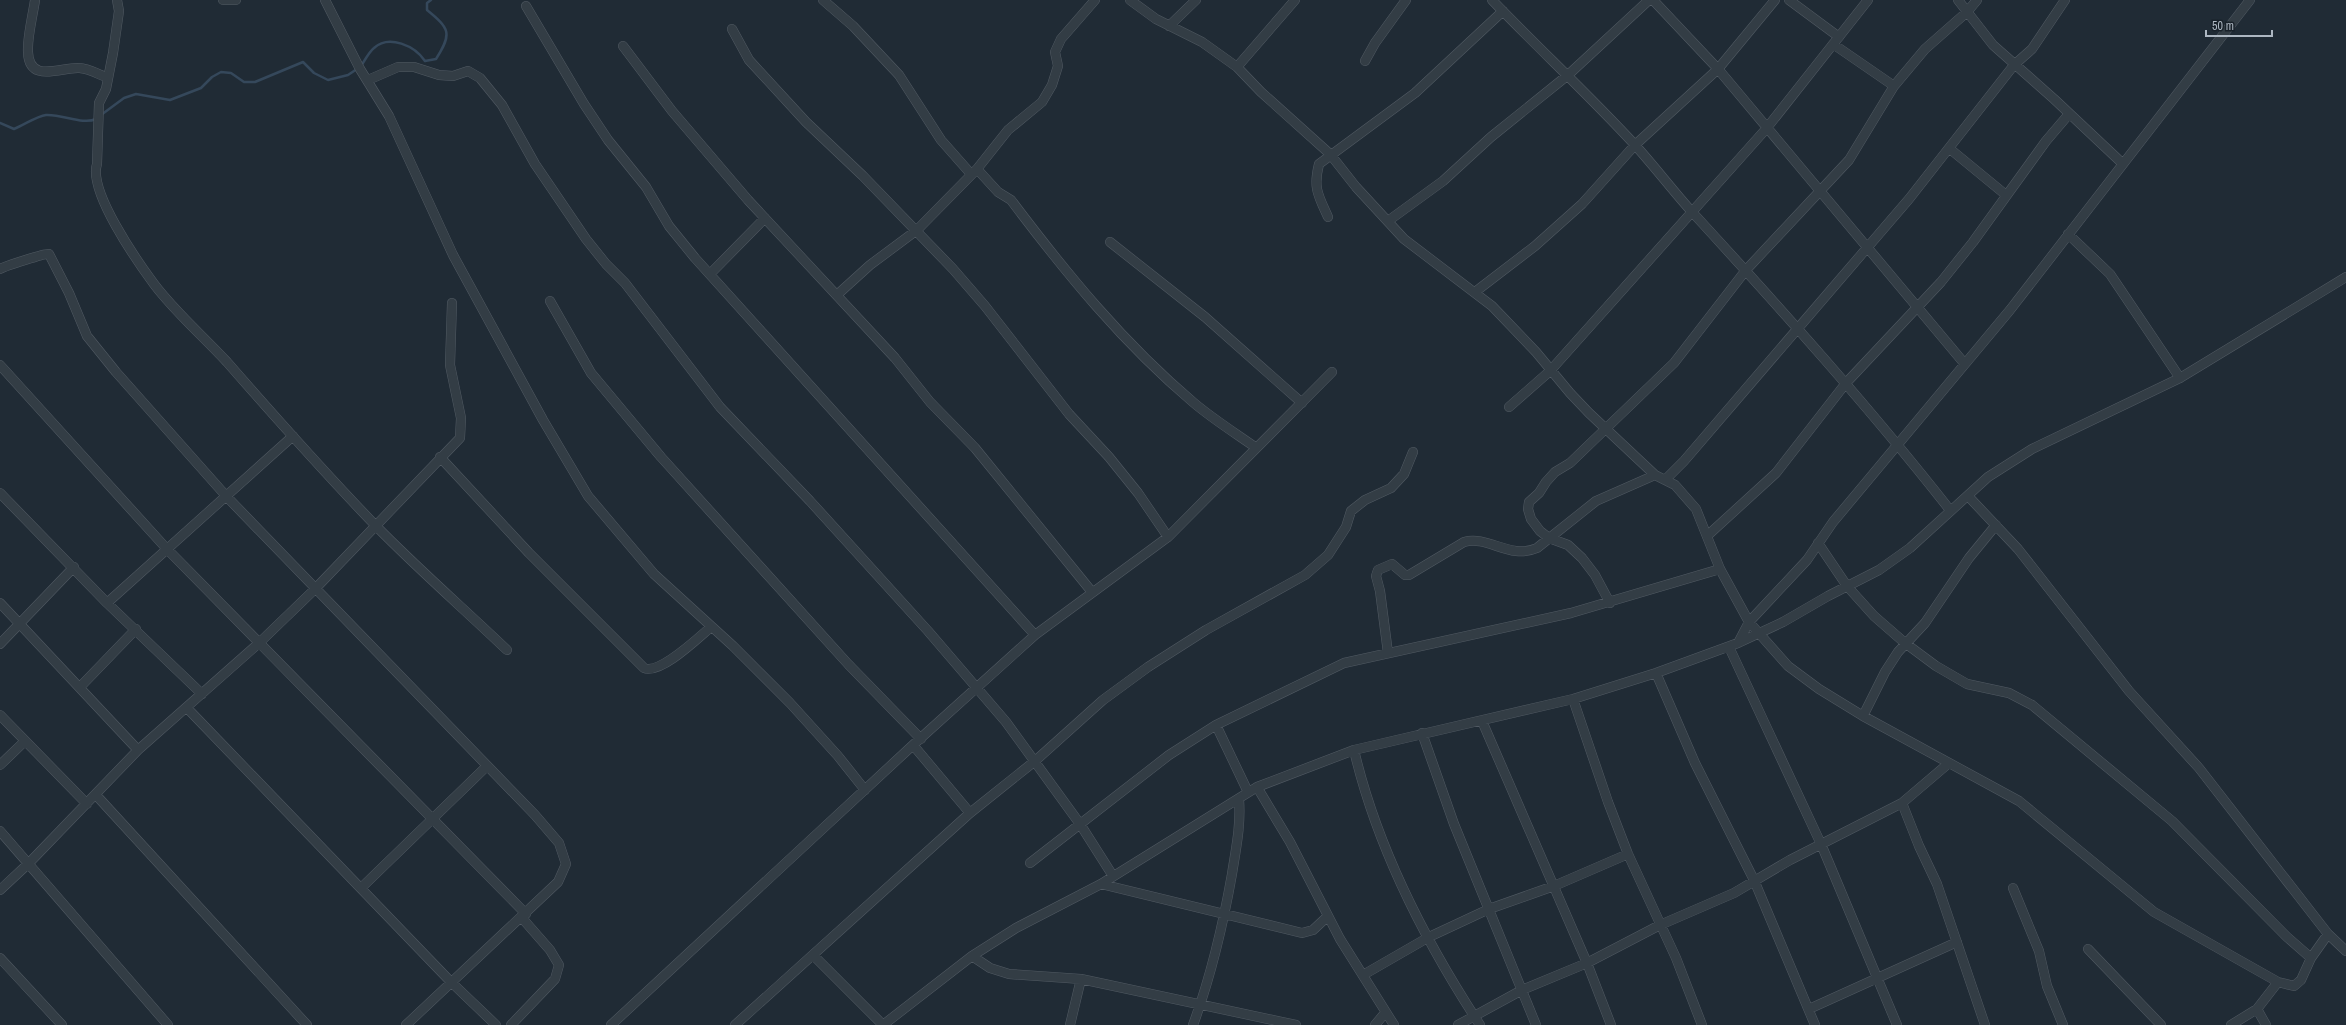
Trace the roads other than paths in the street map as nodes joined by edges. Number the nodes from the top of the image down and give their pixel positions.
1 (35, 0) edge
2 (117, 0) edge
3 (223, 0) edge
4 (236, 0) edge
5 (325, 0) edge
6 (823, 0) edge
7 (1095, 0) edge
8 (1130, 0) edge
9 (1196, 0) edge
10 (1295, 0) edge
11 (1406, 0) edge
12 (1492, 0) edge
13 (1649, 0) edge
14 (1653, 0) edge
15 (1775, 0) edge
16 (1789, 0) edge
17 (1868, 0) edge
18 (1958, 0) edge
19 (1977, 0) edge
20 (2065, 0) edge
21 (2250, 0) edge
22 (526, 6) dead end
23 (1503, 11) junction
24 (1967, 12) junction
25 (1169, 26) junction
26 (732, 29) dead end
27 (1836, 40) junction
28 (623, 46) dead end
29 (1365, 61) dead end
30 (2014, 65) junction
31 (1237, 67) junction
32 (1718, 69) junction
33 (1568, 75) junction
34 (108, 78) junction
35 (368, 80) junction
36 (1894, 86) junction
37 (2069, 114) junction
38 (1766, 129) junction
39 (1635, 145) junction
40 (1950, 149) junction
41 (1330, 154) junction
42 (2122, 163) junction
43 (974, 171) junction
44 (1820, 192) junction
45 (2006, 195) junction
46 (1692, 212) junction
47 (1328, 217) dead end
48 (765, 218) junction
49 (1388, 221) junction
50 (917, 230) junction
51 (2068, 234) junction
52 (1110, 242) dead end
53 (1868, 248) junction
54 (0, 269) edge
55 (1746, 270) junction
56 (710, 274) junction
57 (2346, 277) edge
58 (1475, 292) junction
59 (838, 294) junction
60 (550, 301) dead end
61 (452, 303) dead end
62 (1917, 309) junction
63 (1797, 328) junction
64 (1964, 363) junction
65 (0, 365) edge
66 (1550, 371) junction
67 (1332, 372) dead end
68 (2180, 378) junction
69 (1846, 383) junction
70 (1302, 403) junction
71 (1509, 407) dead end
72 (1607, 428) junction
73 (293, 436) junction
74 (1899, 445) junction
75 (1255, 447) junction
76 (1413, 452) dead end
77 (440, 457) junction
78 (1655, 475) junction
79 (1665, 480) junction
80 (0, 493) edge
81 (1968, 496) junction
82 (227, 497) junction
83 (1950, 510) junction
84 (1996, 525) junction
85 (376, 526) junction
86 (1708, 536) junction
87 (1168, 537) junction
88 (1549, 538) junction
89 (1818, 543) junction
90 (166, 548) junction
91 (74, 567) junction
92 (1720, 569) junction
93 (1847, 586) junction
94 (314, 590) junction
95 (1092, 592) junction
96 (0, 603) edge
97 (107, 603) junction
98 (1610, 603) junction
99 (1749, 622) junction
100 (21, 623) junction
101 (711, 627) junction
102 (136, 629) junction
103 (1759, 634) junction
104 (1035, 635) junction
105 (259, 643) junction
106 (1738, 643) junction
107 (1905, 643) junction
108 (0, 644) edge
109 (1729, 647) junction
110 (507, 650) dead end
111 (1388, 653) junction
112 (1656, 673) junction
113 (80, 687) junction
114 (976, 687) junction
115 (202, 694) junction
116 (1573, 699) junction
117 (187, 708) junction
118 (0, 715) edge
119 (1863, 716) junction
120 (1482, 721) junction
121 (1216, 725) junction
122 (1422, 733) junction
123 (921, 739) junction
124 (25, 741) junction
125 (913, 745) junction
126 (138, 750) junction
127 (1354, 750) junction
128 (1035, 761) junction
129 (1949, 764) junction
130 (0, 765) edge
131 (487, 766) junction
132 (1257, 787) junction
133 (865, 790) junction
134 (1248, 792) junction
135 (96, 795) junction
136 (1239, 799) junction
137 (1902, 803) junction
138 (87, 804) junction
139 (970, 813) junction
140 (432, 820) junction
141 (1080, 824) junction
142 (0, 832) edge
143 (1821, 844) junction
144 (1628, 854) junction
145 (29, 863) junction
146 (1030, 863) dead end
147 (1114, 876) junction
148 (1754, 880) junction
149 (1101, 884) junction
150 (1554, 886) junction
151 (361, 888) junction
152 (2014, 888) dead end
153 (0, 890) edge
154 (1489, 909) junction
155 (524, 916) junction
156 (1225, 916) junction
157 (1328, 916) junction
158 (1660, 924) junction
159 (2328, 934) junction
160 (1428, 937) junction
161 (1957, 942) junction
162 (2088, 949) dead end
163 (2346, 951) edge
164 (814, 956) junction
165 (972, 956) junction
166 (0, 958) edge
167 (2311, 958) junction
168 (1587, 963) junction
169 (1363, 975) junction
170 (1081, 979) junction
171 (1878, 979) junction
172 (451, 982) junction
173 (2278, 982) junction
174 (1522, 990) junction
175 (1201, 1004) junction
176 (1809, 1009) junction
177 (2257, 1009) junction
178 (1385, 1013) junction
179 (1474, 1016) junction
180 (62, 1025) edge
181 (168, 1025) edge
182 (307, 1025) edge
183 (406, 1025) edge
184 (496, 1025) edge
185 (511, 1025) edge
186 (611, 1025) edge
187 (735, 1025) edge
188 (883, 1025) edge
189 (1070, 1025) edge
190 (1193, 1025) edge
191 (1296, 1025) edge
192 (1375, 1025) edge
193 (1394, 1025) edge
194 (1458, 1025) edge
195 (1480, 1025) edge
196 (1536, 1025) edge
197 (1611, 1025) edge
198 (1702, 1025) edge
199 (1815, 1025) edge
200 (1897, 1025) edge
201 (1985, 1025) edge
202 (2064, 1025) edge
203 (2161, 1025) edge
204 (2232, 1025) edge
205 (2266, 1025) edge

1 - 34 street
2 - 34 street
3 - 4 street
5 - 35 street
6 - 43 street
7 - 43 street
8 - 25 street
9 - 25 street
10 - 31 street
11 - 29 street
12 - 23 street
13 - 33 street
14 - 32 street
15 - 32 street
16 - 27 street
17 - 27 street
18 - 24 street
19 - 24 street
20 - 30 street
21 - 42 street
22 - 56 street
23 - 33 street
23 - 41 street
24 - 30 street
24 - 36 street
25 - 31 street
26 - 50 street
27 - 36 street
27 - 38 street
28 - 48 street
30 - 37 street
30 - 40 street
31 - 41 street
32 - 38 street
32 - 39 street
33 - 39 street
33 - 49 street
34 - 73 street
35 - 101 street
35 - 114 street
36 - 44 street
37 - 42 street
37 - 45 street
38 - 44 street
38 - 46 street
39 - 46 street
39 - 58 street
40 - 45 street
40 - 53 street
41 - 47 street
41 - 49 street
42 - 51 street
43 - 50 street
43 - 75 street
44 - 53 street
44 - 55 street
45 - 62 street
46 - 55 street
46 - 66 street
48 - 56 street
48 - 59 street
49 - 58 street
50 - 59 street
50 - 87 street
51 - 64 street
51 - 68 street
52 - 70 street
53 - 62 street
53 - 63 street
54 - 82 street
55 - 63 street
55 - 72 street
56 - 104 street
57 - 68 street
58 - 66 street
59 - 95 street
60 - 123 street
61 - 77 street
62 - 64 street
62 - 69 street
63 - 69 street
63 - 79 street
64 - 74 street
65 - 90 street
66 - 71 street
66 - 72 street
67 - 70 street
68 - 81 street
69 - 74 street
69 - 86 street
70 - 75 street
72 - 78 street
72 - 88 street
73 - 82 street
73 - 85 street
74 - 83 street
74 - 89 street
75 - 87 street
76 - 128 street
77 - 85 street
77 - 101 street
78 - 79 street
78 - 88 street
79 - 86 street
80 - 91 street
81 - 83 street
81 - 84 street
82 - 90 street
82 - 94 street
83 - 93 street
84 - 107 street
84 - 159 street
85 - 94 street
85 - 110 street
86 - 92 street
87 - 95 street
88 - 98 street
88 - 111 street
89 - 93 street
89 - 99 street
90 - 97 street
90 - 105 street
91 - 97 street
91 - 100 street
92 - 98 street
92 - 99 street
93 - 103 street
93 - 107 street
94 - 105 street
94 - 131 street
95 - 104 street
96 - 100 street
97 - 102 street
98 - 111 street
99 - 103 street
99 - 106 street
100 - 108 street
100 - 113 street
101 - 133 street
102 - 113 street
102 - 115 street
103 - 106 street
103 - 119 street
104 - 114 street
105 - 115 street
105 - 140 street
106 - 109 street
107 - 119 street
107 - 167 street
109 - 112 street
109 - 143 street
111 - 121 street
112 - 116 street
112 - 148 street
113 - 126 street
114 - 123 street
114 - 128 street
115 - 117 street
116 - 120 street
116 - 144 street
117 - 126 street
117 - 151 street
118 - 124 street
119 - 129 street
120 - 122 street
120 - 150 street
121 - 134 street
121 - 141 street
122 - 127 street
122 - 154 street
123 - 125 street
124 - 130 street
124 - 138 street
125 - 133 street
125 - 139 street
126 - 135 street
127 - 132 street
127 - 160 street
128 - 139 street
128 - 141 street
129 - 137 street
129 - 173 street
131 - 140 street
131 - 155 street
132 - 134 street
132 - 157 street
133 - 186 street
134 - 136 street
135 - 138 street
135 - 182 street
136 - 147 street
136 - 156 street
137 - 143 street
137 - 161 street
138 - 145 street
139 - 164 street
140 - 151 street
140 - 155 street
141 - 146 street
141 - 147 street
142 - 145 street
143 - 148 street
143 - 171 street
144 - 150 street
144 - 158 street
145 - 153 street
145 - 181 street
147 - 149 street
148 - 158 street
148 - 176 street
149 - 156 street
149 - 165 street
150 - 154 street
150 - 168 street
151 - 172 street
152 - 202 street
154 - 160 street
154 - 174 street
155 - 172 street
155 - 185 street
156 - 157 street
156 - 175 street
157 - 169 street
158 - 168 street
158 - 198 street
159 - 163 street
159 - 167 street
160 - 169 street
160 - 179 street
161 - 171 street
161 - 201 street
162 - 203 street
164 - 187 street
164 - 188 street
165 - 170 street
165 - 188 street
166 - 180 street
167 - 173 street
168 - 174 street
168 - 197 street
169 - 178 street
170 - 175 street
170 - 189 street
171 - 176 street
171 - 200 street
172 - 183 street
172 - 184 street
173 - 177 street
174 - 179 street
174 - 196 street
175 - 190 street
175 - 191 street
176 - 199 street
177 - 204 street
177 - 205 street
178 - 192 street
178 - 193 street
179 - 194 street
179 - 195 street

